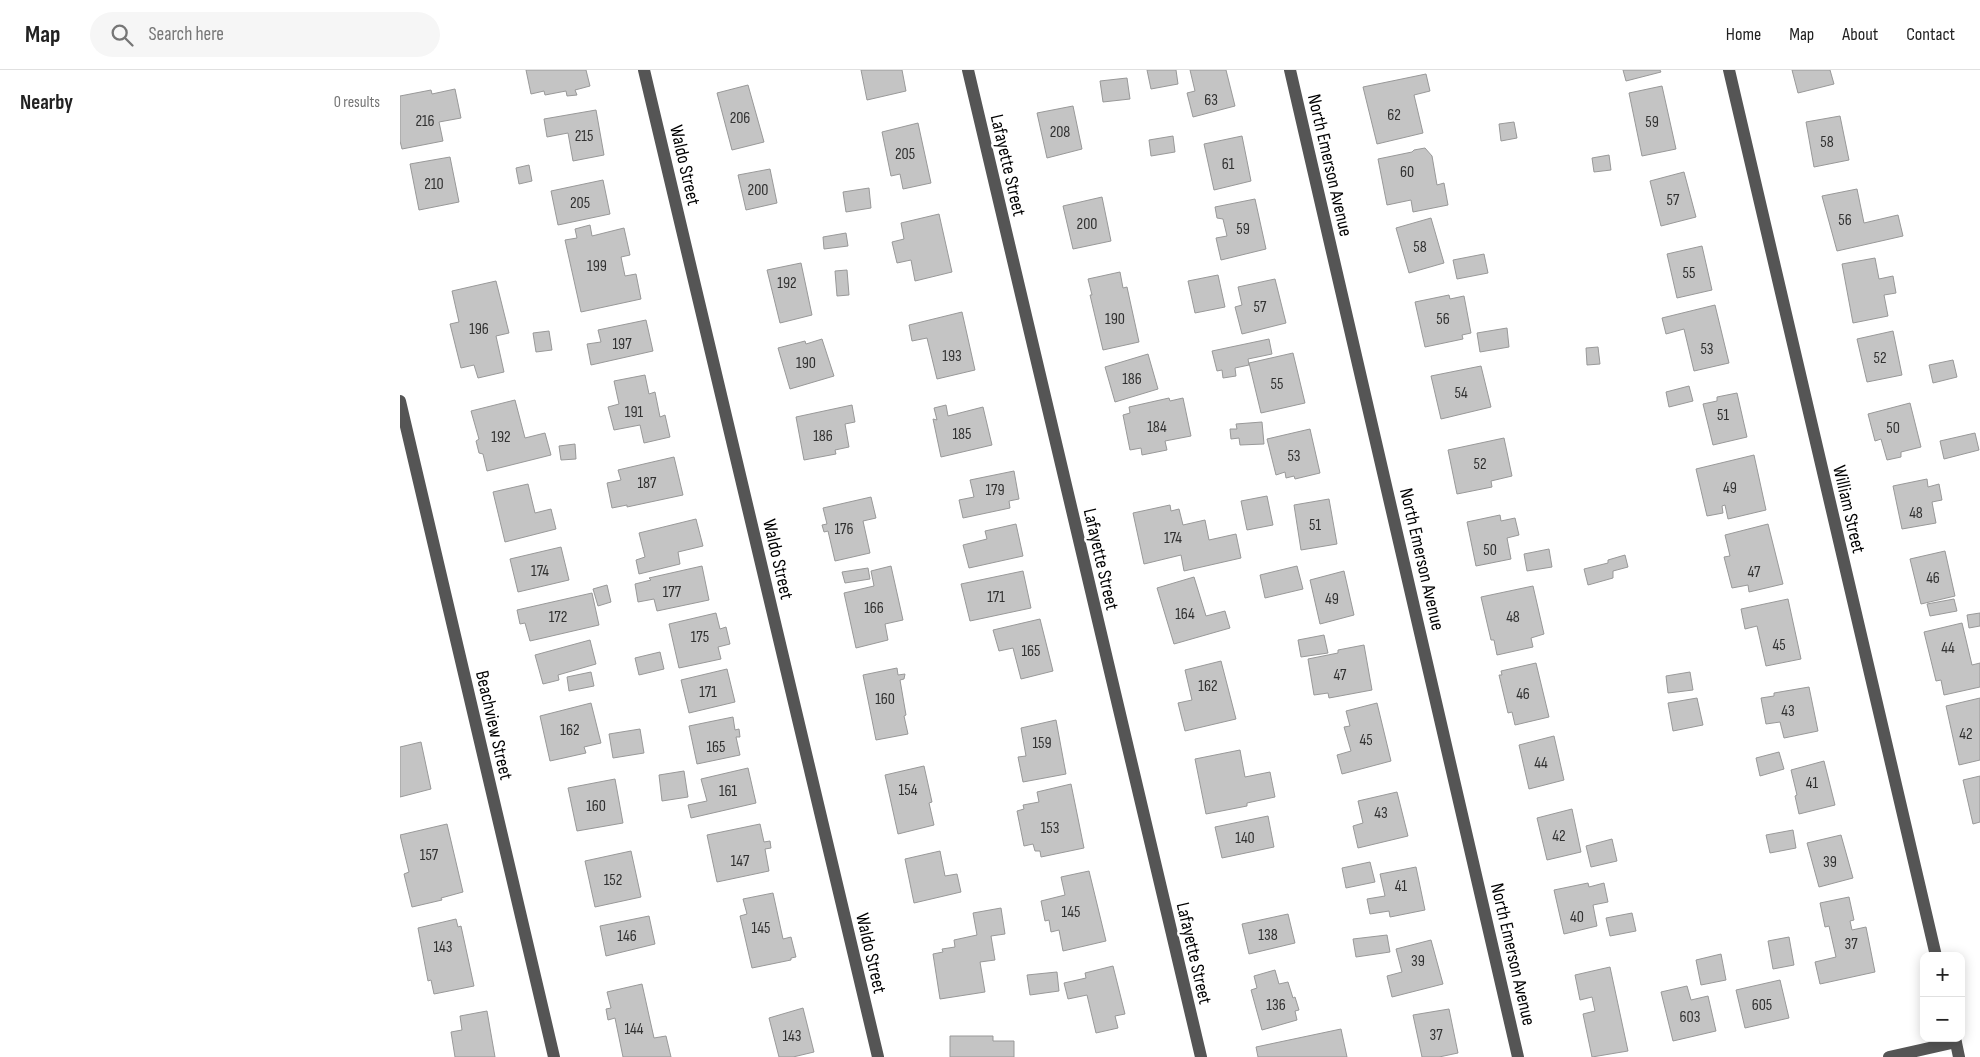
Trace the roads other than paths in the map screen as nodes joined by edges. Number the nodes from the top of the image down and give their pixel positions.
1 (644, 70) edge
2 (968, 70) edge
3 (1290, 70) edge
4 (1729, 70) edge
5 (400, 401) edge
6 (1935, 952) edge
7 (1948, 1042) edge
8 (1956, 1042) edge
9 (554, 1057) edge
10 (878, 1057) edge
11 (1201, 1057) edge
12 (1518, 1057) edge
13 (1889, 1057) edge
14 (1959, 1057) edge

1 - 10 street, Waldo Street
2 - 11 street, Lafayette Street
3 - 12 street, North Emerson Avenue
4 - 6 street, William Street
5 - 9 street, Beachview Street
7 - 13 street
8 - 14 street

